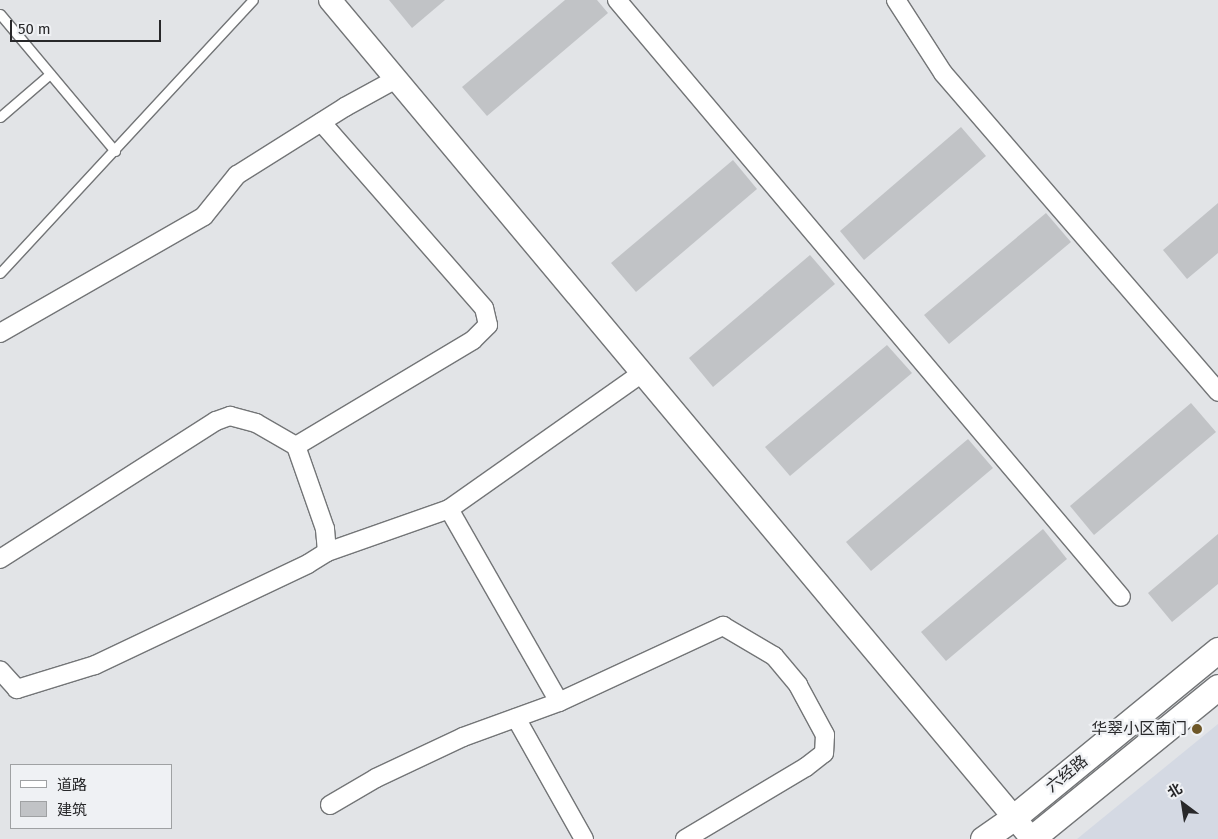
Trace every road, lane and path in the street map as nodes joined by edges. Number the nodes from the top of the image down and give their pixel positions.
1 (254, 0) edge
2 (330, 0) edge
3 (617, 0) edge
4 (896, 0) edge
5 (0, 14) edge
6 (50, 74) junction
7 (396, 79) junction
8 (0, 117) edge
9 (321, 122) junction
10 (115, 151) junction
11 (0, 273) edge
12 (0, 333) edge
13 (642, 373) junction
14 (1218, 392) edge
15 (296, 446) junction
16 (449, 509) junction
17 (327, 552) junction
18 (0, 559) edge
19 (1121, 597) dead end
20 (1218, 650) edge
21 (0, 670) edge
22 (1218, 687) edge
23 (559, 702) junction
24 (516, 718) junction
25 (330, 805) dead end
26 (1014, 817) junction
27 (584, 839) edge
28 (685, 839) edge
29 (984, 839) edge
30 (1032, 839) edge

1 - 10 lane
2 - 7 street
3 - 19 street
4 - 14 street
5 - 6 lane
6 - 8 lane
6 - 10 lane
7 - 9 street
7 - 13 street
9 - 12 street
9 - 15 street
10 - 11 lane
13 - 16 street
13 - 26 street
15 - 17 street
15 - 18 street
16 - 17 street
16 - 23 street
17 - 21 street
20 - 26 main road, 六经路
22 - 30 main road, 六经路
23 - 24 street
23 - 28 street
24 - 25 street
24 - 27 street
26 - 29 main road, 六经路
26 - 30 street

